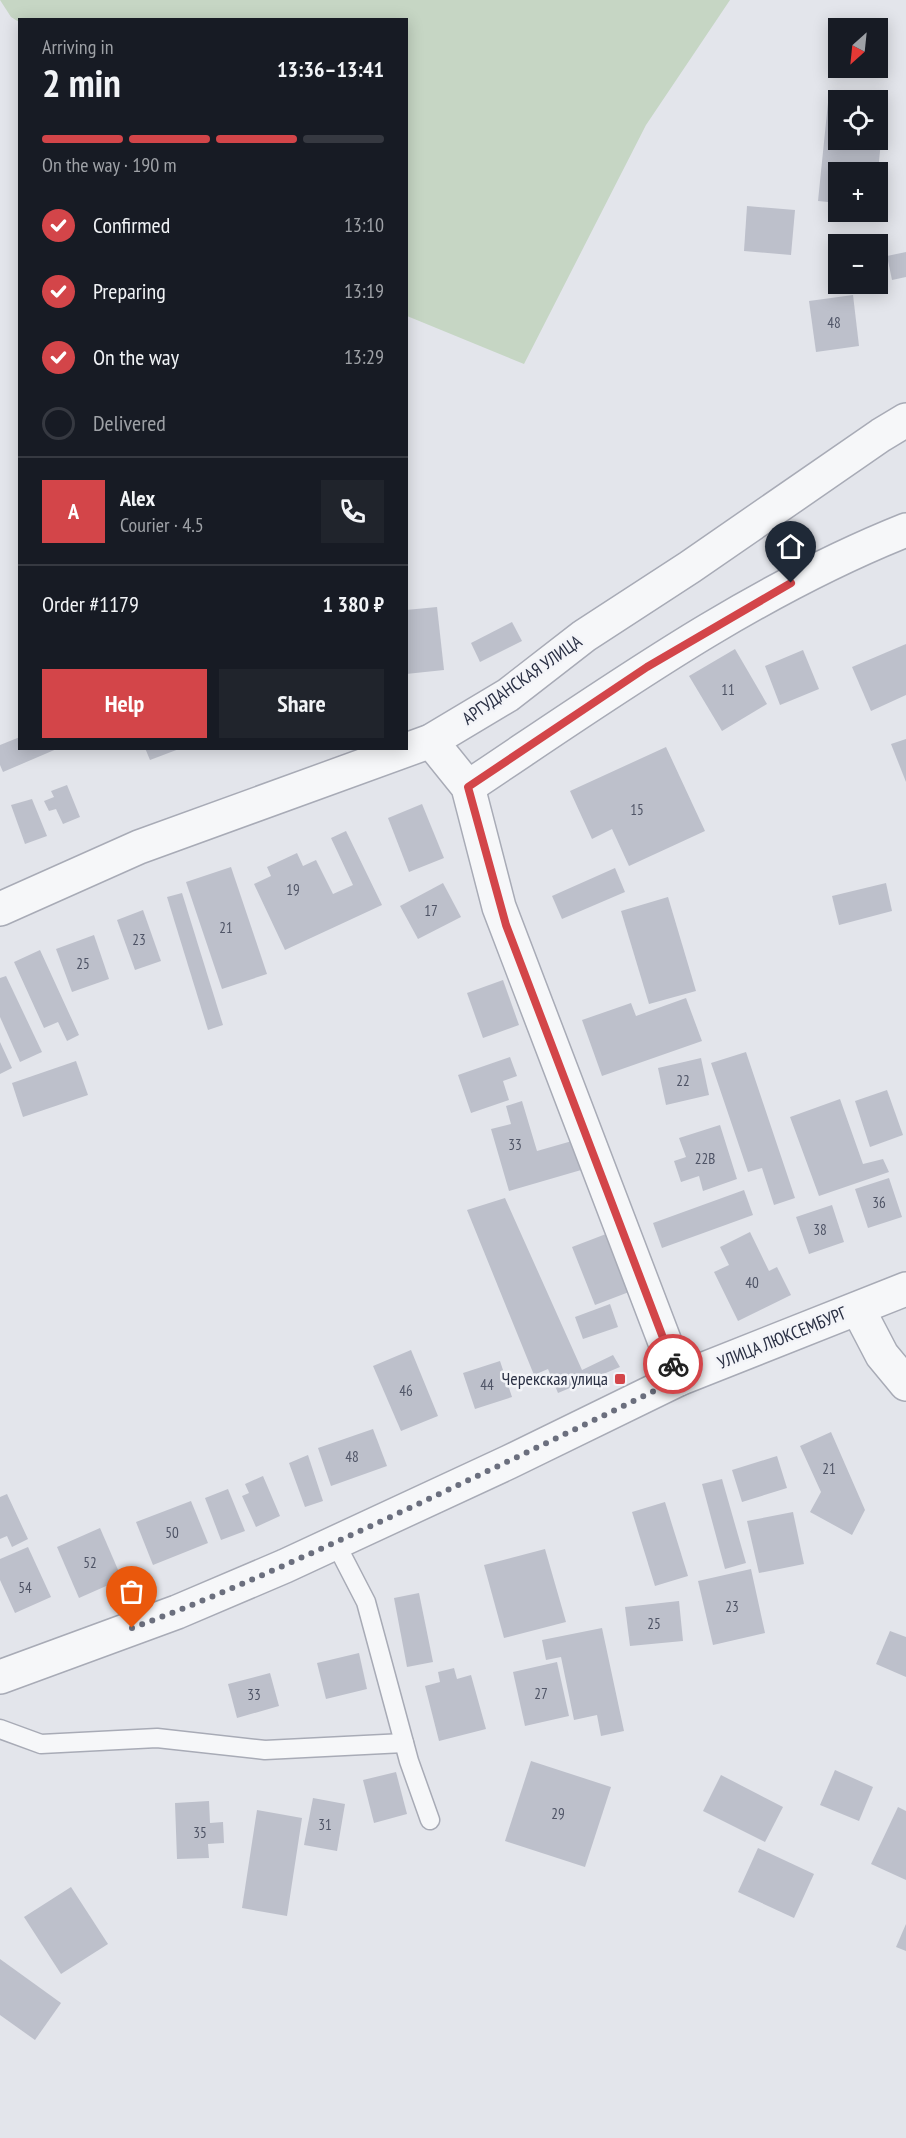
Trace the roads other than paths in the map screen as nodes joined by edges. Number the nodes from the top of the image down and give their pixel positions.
1 (906, 420) edge
2 (906, 530) edge
3 (431, 741) junction
4 (408, 749) edge
5 (406, 750) edge
6 (468, 787) junction
7 (0, 909) edge
8 (906, 1289) edge
9 (858, 1309) junction
10 (679, 1379) junction
11 (906, 1384) edge
12 (335, 1542) junction
13 (0, 1677) edge
14 (0, 1729) edge
15 (404, 1743) junction
16 (430, 1820) dead end

1 - 3 street, АРГУДАНСКАЯ УЛИЦА
2 - 6 street
3 - 4 street, АРГУДАНСКАЯ УЛИЦА
3 - 6 street
5 - 7 street, АРГУДАНСКАЯ УЛИЦА
6 - 10 street
8 - 9 street, УЛИЦА ЛЮКСЕМБУРГ
9 - 10 street, УЛИЦА ЛЮКСЕМБУРГ
9 - 11 street
10 - 12 street, УЛИЦА ЛЮКСЕМБУРГ
12 - 13 street, УЛИЦА ЛЮКСЕМБУРГ
12 - 15 lane
14 - 15 lane
15 - 16 lane

